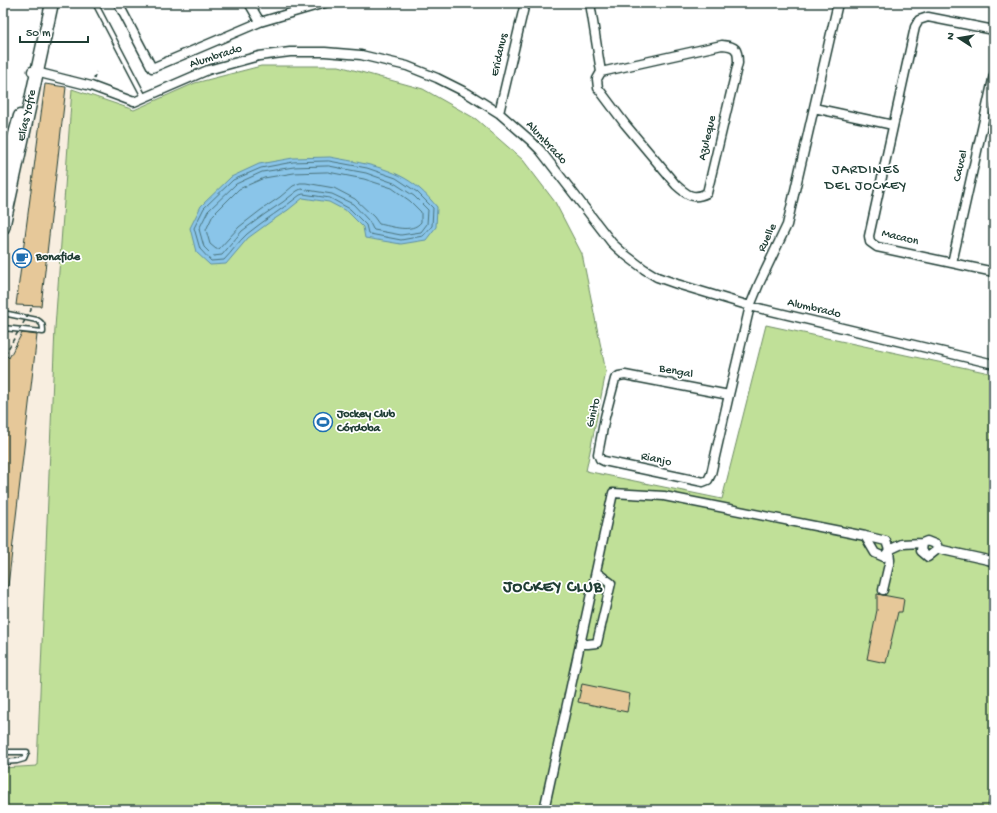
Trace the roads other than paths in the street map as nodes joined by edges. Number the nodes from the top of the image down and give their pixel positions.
1 (46, 3) edge
2 (52, 3) edge
3 (95, 3) edge
4 (118, 3) edge
5 (249, 3) edge
6 (325, 3) edge
7 (525, 3) edge
8 (590, 3) edge
9 (838, 3) edge
10 (260, 22) junction
11 (994, 30) edge
12 (34, 71) junction
13 (601, 72) junction
14 (994, 75) edge
15 (145, 98) junction
16 (814, 108) junction
17 (499, 113) junction
18 (894, 125) junction
19 (6, 174) edge
20 (3, 228) edge
21 (952, 263) junction
22 (994, 272) edge
23 (750, 306) junction
24 (3, 313) edge
25 (3, 328) edge
26 (994, 364) edge
27 (619, 376) joint
28 (729, 395) junction
29 (600, 459) joint
30 (708, 480) joint
31 (865, 536) junction
32 (922, 544) junction
33 (938, 549) junction
34 (889, 550) junction
35 (994, 562) edge
36 (596, 572) junction
37 (883, 590) dead end
38 (580, 644) junction
39 (4, 752) edge
40 (3, 761) edge
41 (994, 802) edge
42 (544, 810) edge
43 (992, 810) edge

1 - 12 main road, Elías Yofre
2 - 12 main road, Elías Yofre
3 - 15 lane
4 - 10 street
5 - 10 street
6 - 10 street
7 - 17 street, Eridanus
8 - 13 street, Azuleque
9 - 16 street, Ruelle
11 - 18 street, Macaon
12 - 15 street, Alumbrado
12 - 19 main road, Elías Yofre
13 - 13 street, Azuleque
14 - 21 street, Caucel
15 - 17 street, Alumbrado
16 - 18 street
16 - 23 street, Ruelle
17 - 23 street, Alumbrado
18 - 21 street, Macaon
19 - 20 main road, Elías Yofre
21 - 22 street, Macaon
23 - 26 street, Alumbrado
23 - 28 street, Ruelle
24 - 25 lane
27 - 28 street, Bengal
27 - 29 street, Ginito
28 - 30 street, Ruelle
29 - 30 street, Rianjo
31 - 34 street
31 - 34 street
31 - 36 street
32 - 33 street
32 - 33 street
32 - 34 street
33 - 35 street
34 - 37 street
36 - 38 street
36 - 38 street
38 - 42 street
39 - 40 lane
39 - 40 lane
41 - 43 street

